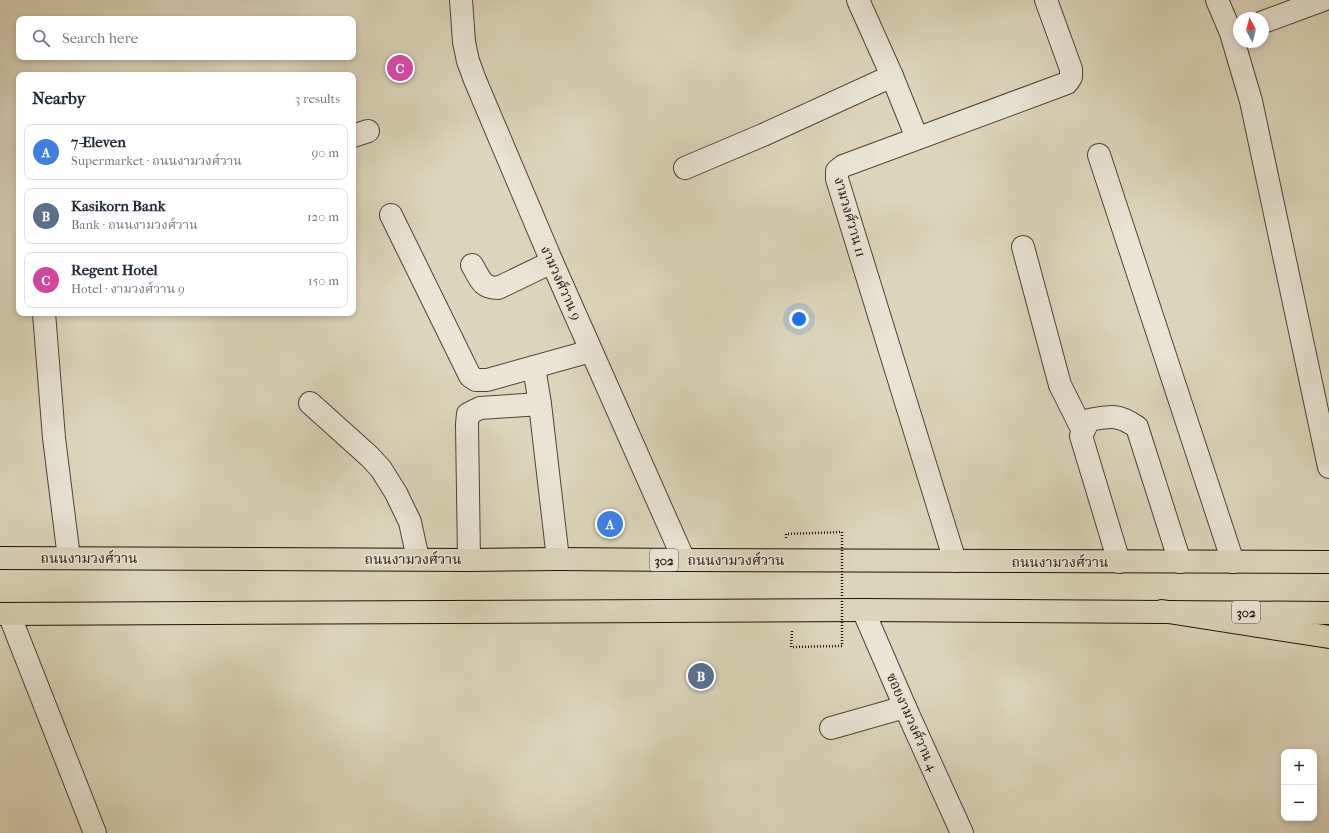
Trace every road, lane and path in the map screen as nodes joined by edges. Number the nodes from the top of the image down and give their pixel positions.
1 (461, 0) edge
2 (858, 0) edge
3 (1046, 0) edge
4 (1217, 0) edge
5 (1323, 0) edge
6 (1269, 20) edge
7 (1233, 28) edge
8 (1239, 48) edge
9 (892, 76) junction
10 (917, 138) junction
11 (1100, 155) dead end
12 (685, 168) dead end
13 (392, 216) dead end
14 (1023, 247) dead end
15 (552, 262) junction
16 (472, 265) dead end
17 (44, 316) edge
18 (591, 350) junction
19 (534, 367) junction
20 (310, 403) dead end
21 (540, 404) junction
22 (1084, 431) junction
23 (1329, 468) edge
24 (786, 534) dead end
25 (0, 558) edge
26 (68, 558) junction
27 (418, 559) junction
28 (558, 559) junction
29 (469, 560) junction
30 (684, 560) junction
31 (955, 561) junction
32 (1119, 562) junction
33 (1180, 562) junction
34 (1233, 562) junction
35 (1329, 562) edge
36 (863, 610) junction
37 (1162, 611) junction
38 (1329, 613) edge
39 (4, 614) edge
40 (1329, 637) edge
41 (791, 647) dead end
42 (905, 707) junction
43 (831, 728) dead end
44 (95, 833) edge
45 (962, 833) edge

1 - 15 street, งามวงศ์วาน 9
2 - 9 street
3 - 10 street, งามวงศ์วาน 11
4 - 7 street
5 - 6 street
8 - 23 street
9 - 10 street
9 - 12 street
10 - 31 street, งามวงศ์วาน 11
11 - 34 street
13 - 19 street
14 - 22 street
15 - 16 street
15 - 18 street, งามวงศ์วาน 9
17 - 26 street
18 - 19 street
18 - 30 street, งามวงศ์วาน 9
19 - 21 street
20 - 27 street
21 - 28 street
21 - 29 street
22 - 32 street
22 - 33 street
24 - 41 path, bridge
25 - 26 main road, ถนนงามวงศ์วาน / 302
26 - 27 main road, ถนนงามวงศ์วาน / 302
27 - 29 main road, ถนนงามวงศ์วาน / 302
28 - 29 main road, ถนนงามวงศ์วาน / 302
28 - 30 main road, ถนนงามวงศ์วาน / 302
30 - 31 main road, ถนนงามวงศ์วาน / 302
31 - 32 main road, ถนนงามวงศ์วาน / 302
32 - 33 main road, ถนนงามวงศ์วาน / 302
33 - 34 main road, ถนนงามวงศ์วาน / 302
34 - 35 main road, ถนนงามวงศ์วาน / 302
36 - 37 main road, 302
36 - 39 main road, 302
36 - 42 street, ซอยงามวงศ์วาน 4
37 - 38 main road, 302
37 - 40 main road
39 - 44 street
42 - 43 street
42 - 45 street, ซอยงามวงศ์วาน 4

